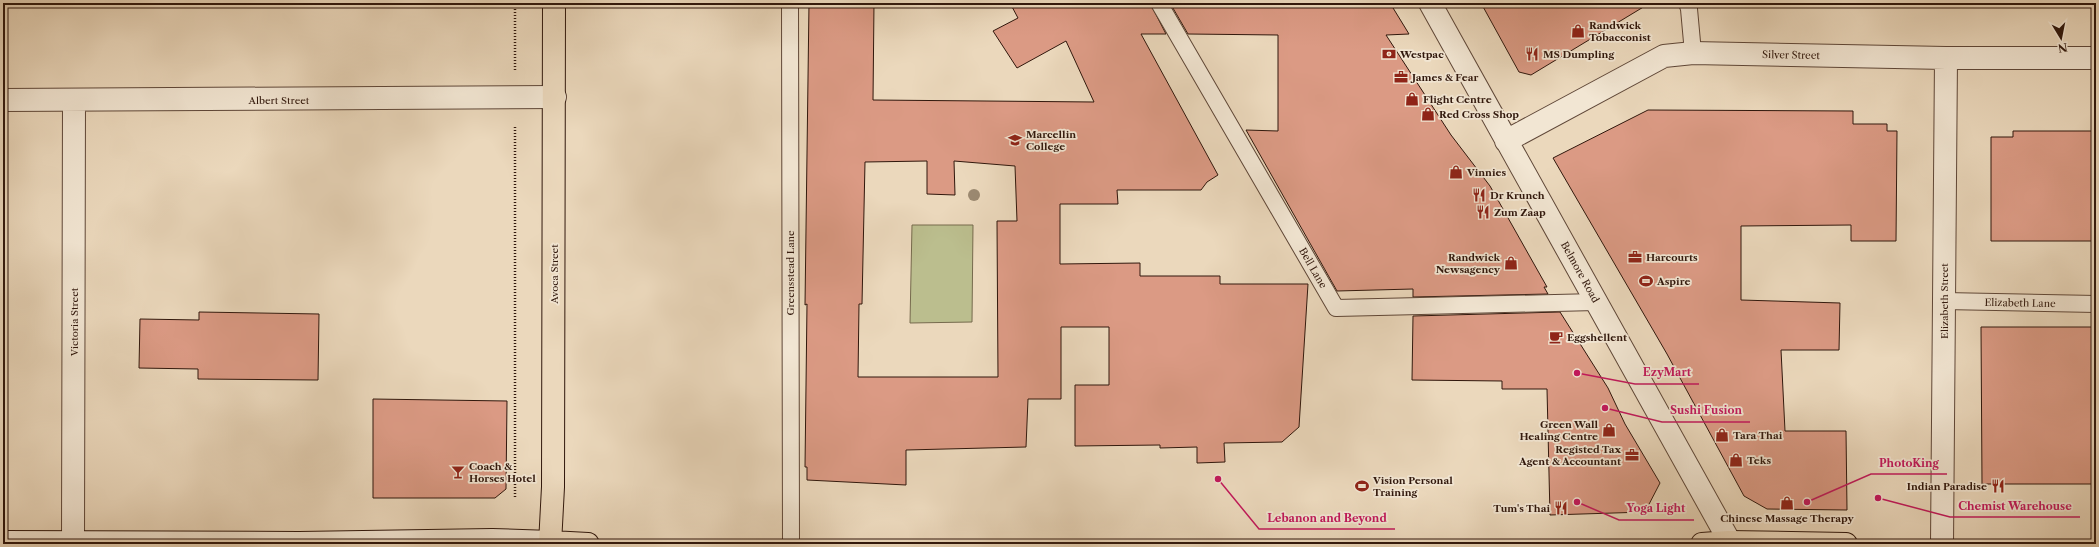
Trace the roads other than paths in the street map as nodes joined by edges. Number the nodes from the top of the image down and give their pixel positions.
1 (554, 3) edge
2 (790, 3) edge
3 (1158, 3) edge
4 (1430, 3) edge
5 (1687, 3) edge
6 (1693, 53) junction
7 (1946, 58) junction
8 (2096, 58) edge
9 (554, 97) junction
10 (3, 100) edge
11 (74, 101) junction
12 (1506, 141) junction
13 (1944, 301) junction
14 (1596, 302) junction
15 (2096, 304) edge
16 (3, 542) edge
17 (73, 542) junction
18 (551, 543) edge
19 (1730, 543) edge
20 (298, 544) edge
21 (588, 544) edge
22 (791, 544) edge
23 (1702, 544) edge
24 (1846, 544) edge
25 (1942, 544) edge

1 - 9 main road, Avoca Street
2 - 22 lane, Greensstead Lane
3 - 14 lane, Bell Lane
4 - 12 street, Belmore Road
5 - 6 lane
6 - 7 street, Silver Street
6 - 12 street, Silver Street
7 - 8 street, Silver Street
7 - 13 street, Elizabeth Street
9 - 11 street, Albert Street
9 - 18 main road, Avoca Street
10 - 11 street, Albert Street
11 - 17 street, Victoria Street
12 - 14 street, Belmore Road
13 - 15 lane, Elizabeth Lane
13 - 25 street, Elizabeth Street
14 - 19 street, Belmore Road
16 - 17 street
17 - 20 street
18 - 20 street
18 - 21 main road
19 - 23 main road
19 - 24 main road

